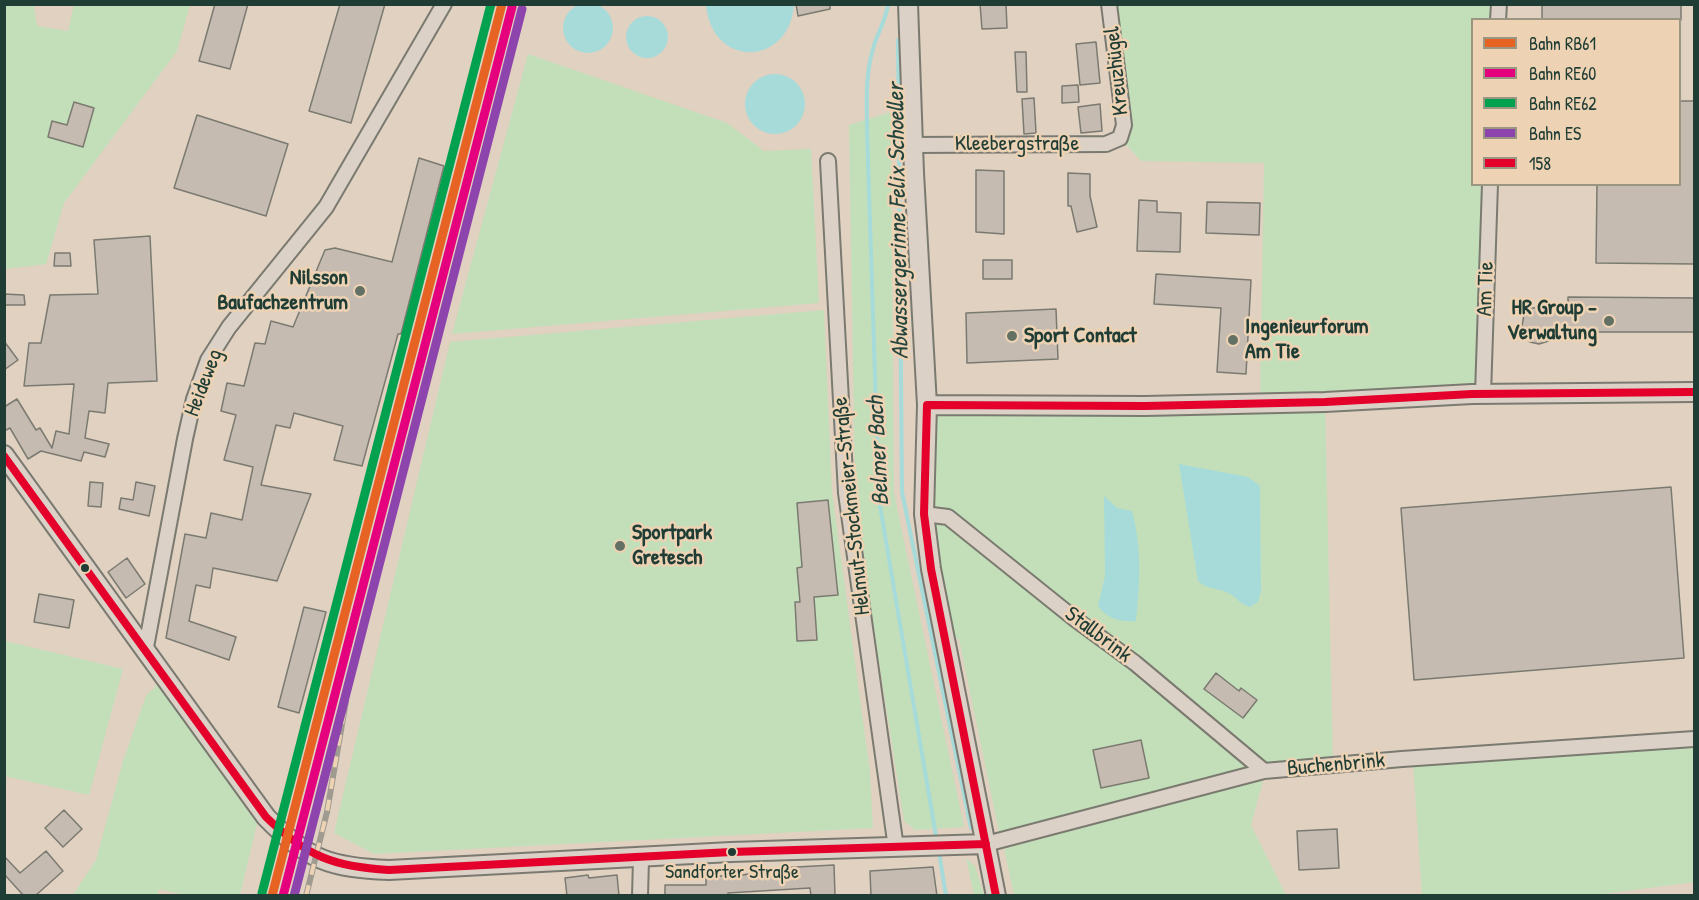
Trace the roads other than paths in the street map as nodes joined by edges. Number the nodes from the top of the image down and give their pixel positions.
1 (444, 4) edge
2 (908, 4) edge
3 (1109, 4) edge
4 (1119, 138) joint
5 (914, 145) junction
6 (828, 161) dead end
7 (1490, 186) edge
8 (1695, 392) edge
9 (1483, 394) junction
10 (927, 405) junction
11 (4, 455) edge
12 (924, 514) junction
13 (146, 647) junction
14 (1695, 739) edge
15 (1264, 771) junction
16 (986, 844) junction
17 (896, 848) junction
18 (641, 859) junction
19 (640, 896) edge
20 (996, 896) edge

1 - 13 street, Heideweg
2 - 5 street
3 - 4 street, Kreuzhügel
4 - 5 street, Kleebergstraße
5 - 10 street
6 - 17 street, Helmut-Stockmeier-Straße
7 - 9 street, Am Tie
8 - 9 street
9 - 10 street
10 - 12 street
11 - 13 street
12 - 15 street, Stallbrink
12 - 16 street
13 - 18 street
14 - 15 street, Buchenbrink
15 - 16 street, Buchenbrink
16 - 17 street
16 - 20 street
17 - 18 street
18 - 19 street

